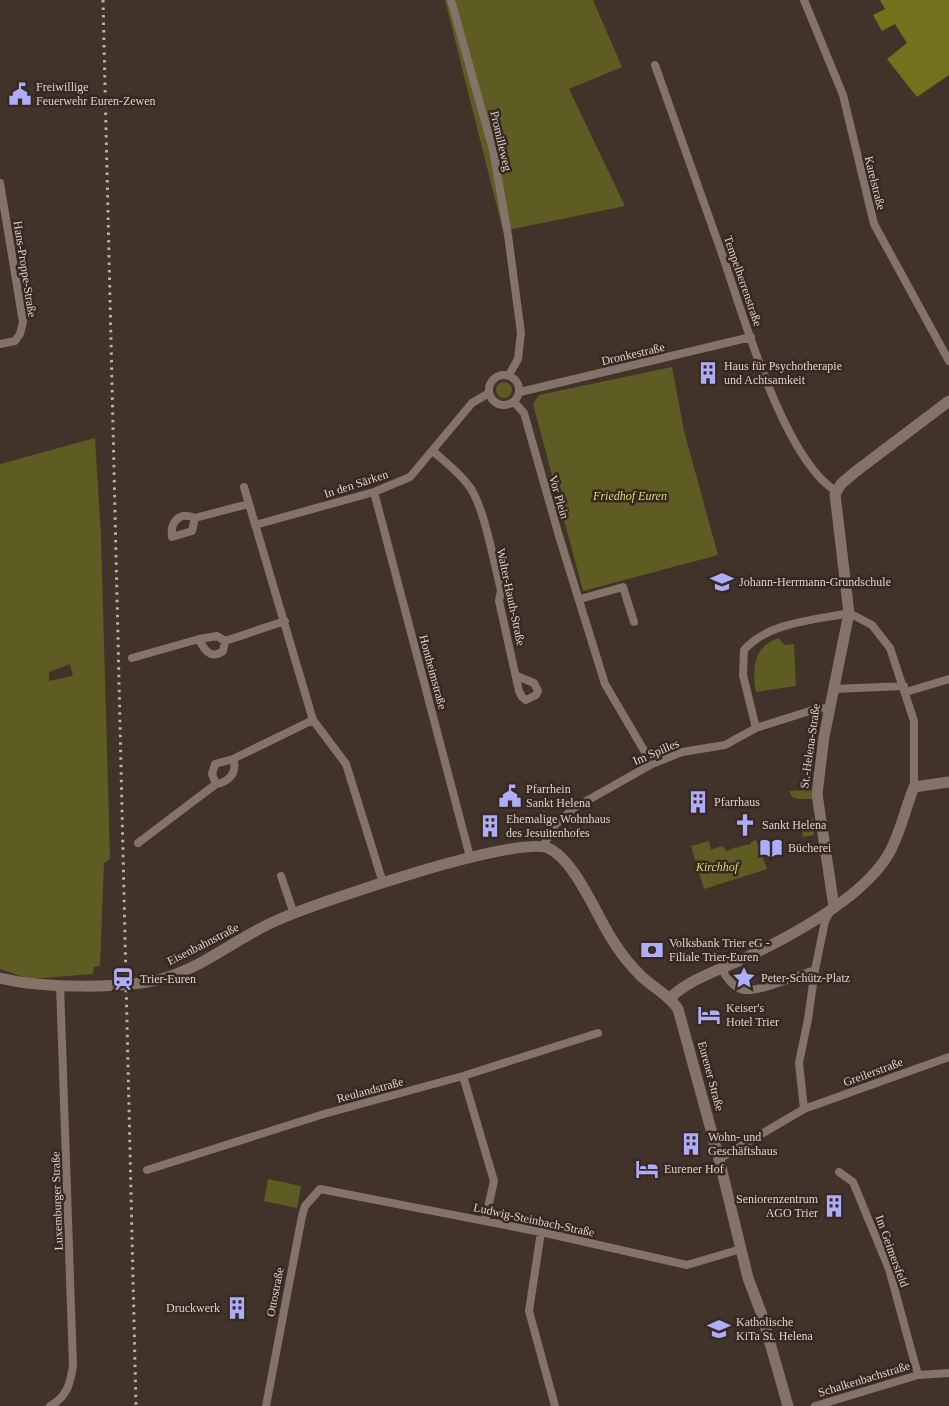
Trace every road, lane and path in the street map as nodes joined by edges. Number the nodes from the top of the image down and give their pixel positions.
1 (451, 0) edge
2 (804, 0) edge
3 (656, 65) dead end
4 (0, 183) edge
5 (751, 337) junction
6 (0, 344) edge
7 (949, 361) edge
8 (509, 375) junction
9 (520, 392) junction
10 (489, 393) junction
11 (949, 401) edge
12 (514, 402) junction
13 (433, 451) junction
14 (244, 487) dead end
15 (374, 492) junction
16 (835, 496) junction
17 (248, 504) junction
18 (195, 518) dead end
19 (255, 525) junction
20 (580, 599) junction
21 (849, 613) junction
22 (285, 621) junction
23 (634, 622) dead end
24 (199, 639) junction
25 (225, 641) junction
26 (132, 658) dead end
27 (517, 676) dead end
28 (949, 679) edge
29 (834, 689) junction
30 (905, 689) junction
31 (829, 709) junction
32 (313, 720) junction
33 (756, 728) junction
34 (233, 759) junction
35 (652, 764) junction
36 (949, 782) edge
37 (216, 784) junction
38 (914, 787) junction
39 (138, 843) dead end
40 (543, 846) junction
41 (470, 858) junction
42 (282, 876) dead end
43 (383, 883) junction
44 (834, 907) junction
45 (294, 914) junction
46 (722, 969) junction
47 (815, 970) junction
48 (0, 978) edge
49 (60, 985) junction
50 (670, 998) junction
51 (598, 1033) dead end
52 (949, 1057) edge
53 (463, 1076) junction
54 (804, 1108) junction
55 (719, 1159) junction
56 (147, 1170) dead end
57 (839, 1172) dead end
58 (320, 1189) joint
59 (485, 1222) junction
60 (541, 1232) junction
61 (741, 1249) junction
62 (949, 1373) edge
63 (918, 1375) junction
64 (50, 1406) edge
65 (266, 1406) edge
66 (555, 1406) edge
67 (788, 1406) edge
68 (815, 1406) edge

1 - 8 street, Promilleweg
2 - 7 street, Karelstraße
3 - 5 street, Tempelherrenstraße
4 - 6 street, Hans-Proppe-Straße
5 - 9 street, Dronkestraße
5 - 16 street, Tempelherrenstraße
8 - 9 street
8 - 10 street
9 - 12 street
10 - 12 street
10 - 13 street, In den Särken
11 - 16 street
12 - 20 street, Vor Plein
13 - 15 street, In den Särken
13 - 27 street, Walter-Hauth-Straße
14 - 17 street
15 - 19 street, In den Särken
15 - 41 street, Hontheimstraße
16 - 21 street, St.-Helena-Straße
17 - 18 street
17 - 19 street
19 - 22 street
20 - 23 street
20 - 35 street, Vor Plein
21 - 29 street, St.-Helena-Straße
21 - 30 street
21 - 33 street
22 - 25 street
22 - 32 street
24 - 25 street
24 - 25 street
24 - 26 street
28 - 30 street
29 - 30 street
29 - 31 street, St.-Helena-Straße
30 - 38 street
31 - 33 street, Im Spilles
31 - 44 street, St.-Helena-Straße
32 - 34 street
32 - 43 street
33 - 35 street, Im Spilles
34 - 37 street
34 - 37 street
35 - 40 street, Im Spilles
36 - 38 street
37 - 39 street
38 - 44 street
40 - 41 street, Eisenbahnstraße
40 - 50 street, Eurener Straße
41 - 43 street, Eisenbahnstraße
42 - 45 street
43 - 45 street, Eisenbahnstraße
44 - 46 street
44 - 47 street
45 - 49 street, Eisenbahnstraße
46 - 47 street
46 - 50 street
47 - 54 street
48 - 49 street, Eisenbahnstraße
49 - 64 street, Luxemburger Straße
50 - 55 street, Eurener Straße
51 - 53 street, Reulandstraße
52 - 54 street, Greilerstraße
53 - 56 street, Reulandstraße
53 - 59 street
54 - 55 street
55 - 61 street, Eurener Straße
57 - 63 street, Im Geimersfeld
58 - 59 street, Ludwig-Steinbach-Straße
58 - 65 street, Ottostraße
59 - 60 street, Ludwig-Steinbach-Straße
60 - 61 street, Ludwig-Steinbach-Straße
60 - 66 street
61 - 67 street, Eurener Straße
62 - 63 street, Schalkenbachstraße
63 - 68 street, Schalkenbachstraße

